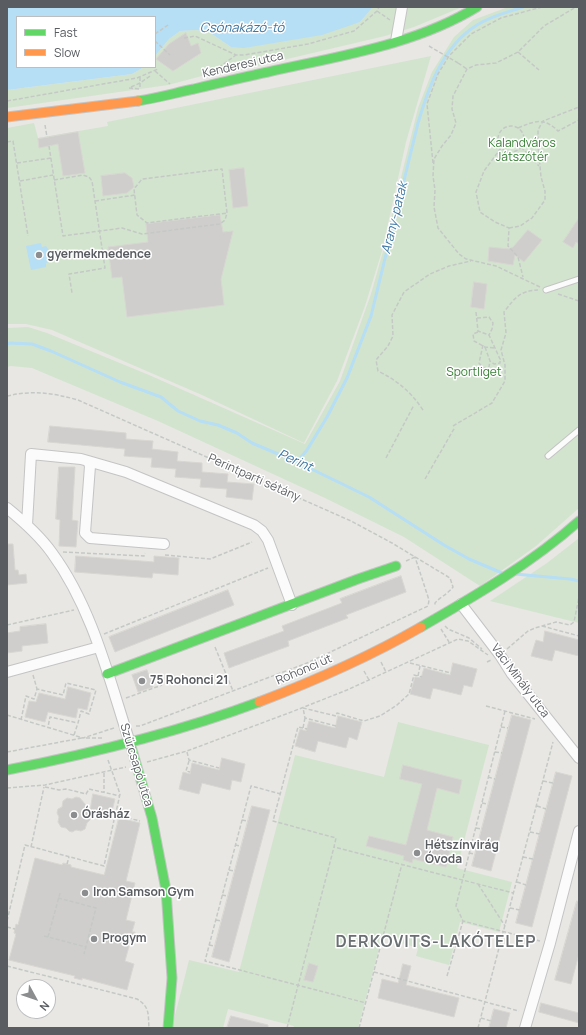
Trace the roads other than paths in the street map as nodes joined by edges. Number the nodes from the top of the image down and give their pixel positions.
1 (402, 7) edge
2 (477, 7) edge
3 (396, 41) junction
4 (7, 117) edge
5 (579, 279) edge
6 (546, 290) road end
7 (579, 430) edge
8 (548, 456) dead end
9 (88, 461) junction
10 (7, 508) edge
11 (579, 520) edge
12 (27, 525) junction
13 (164, 544) dead end
14 (396, 566) dead end
15 (461, 604) junction
16 (292, 605) junction
17 (99, 648) junction
18 (7, 672) edge
19 (107, 674) junction
20 (130, 744) junction
21 (579, 758) edge
22 (7, 770) edge
23 (579, 831) edge
24 (168, 1028) edge
25 (525, 1028) edge

1 - 3 street
2 - 3 street, Kenderesi utca
3 - 4 street, Kenderesi utca
5 - 6 lane
7 - 8 lane
9 - 12 street
9 - 13 street
9 - 16 street
10 - 12 street, Szűrcsapó utca
11 - 15 street, Rohonci út
12 - 17 street, Szűrcsapó utca
14 - 16 street
15 - 20 street, Rohonci út
15 - 21 street, Váci Mihály utca
16 - 19 street
17 - 18 street
17 - 19 street, Szűrcsapó utca
19 - 20 street, Szűrcsapó utca
20 - 22 street, Rohonci út
20 - 24 street, Szűrcsapó utca
23 - 25 street

